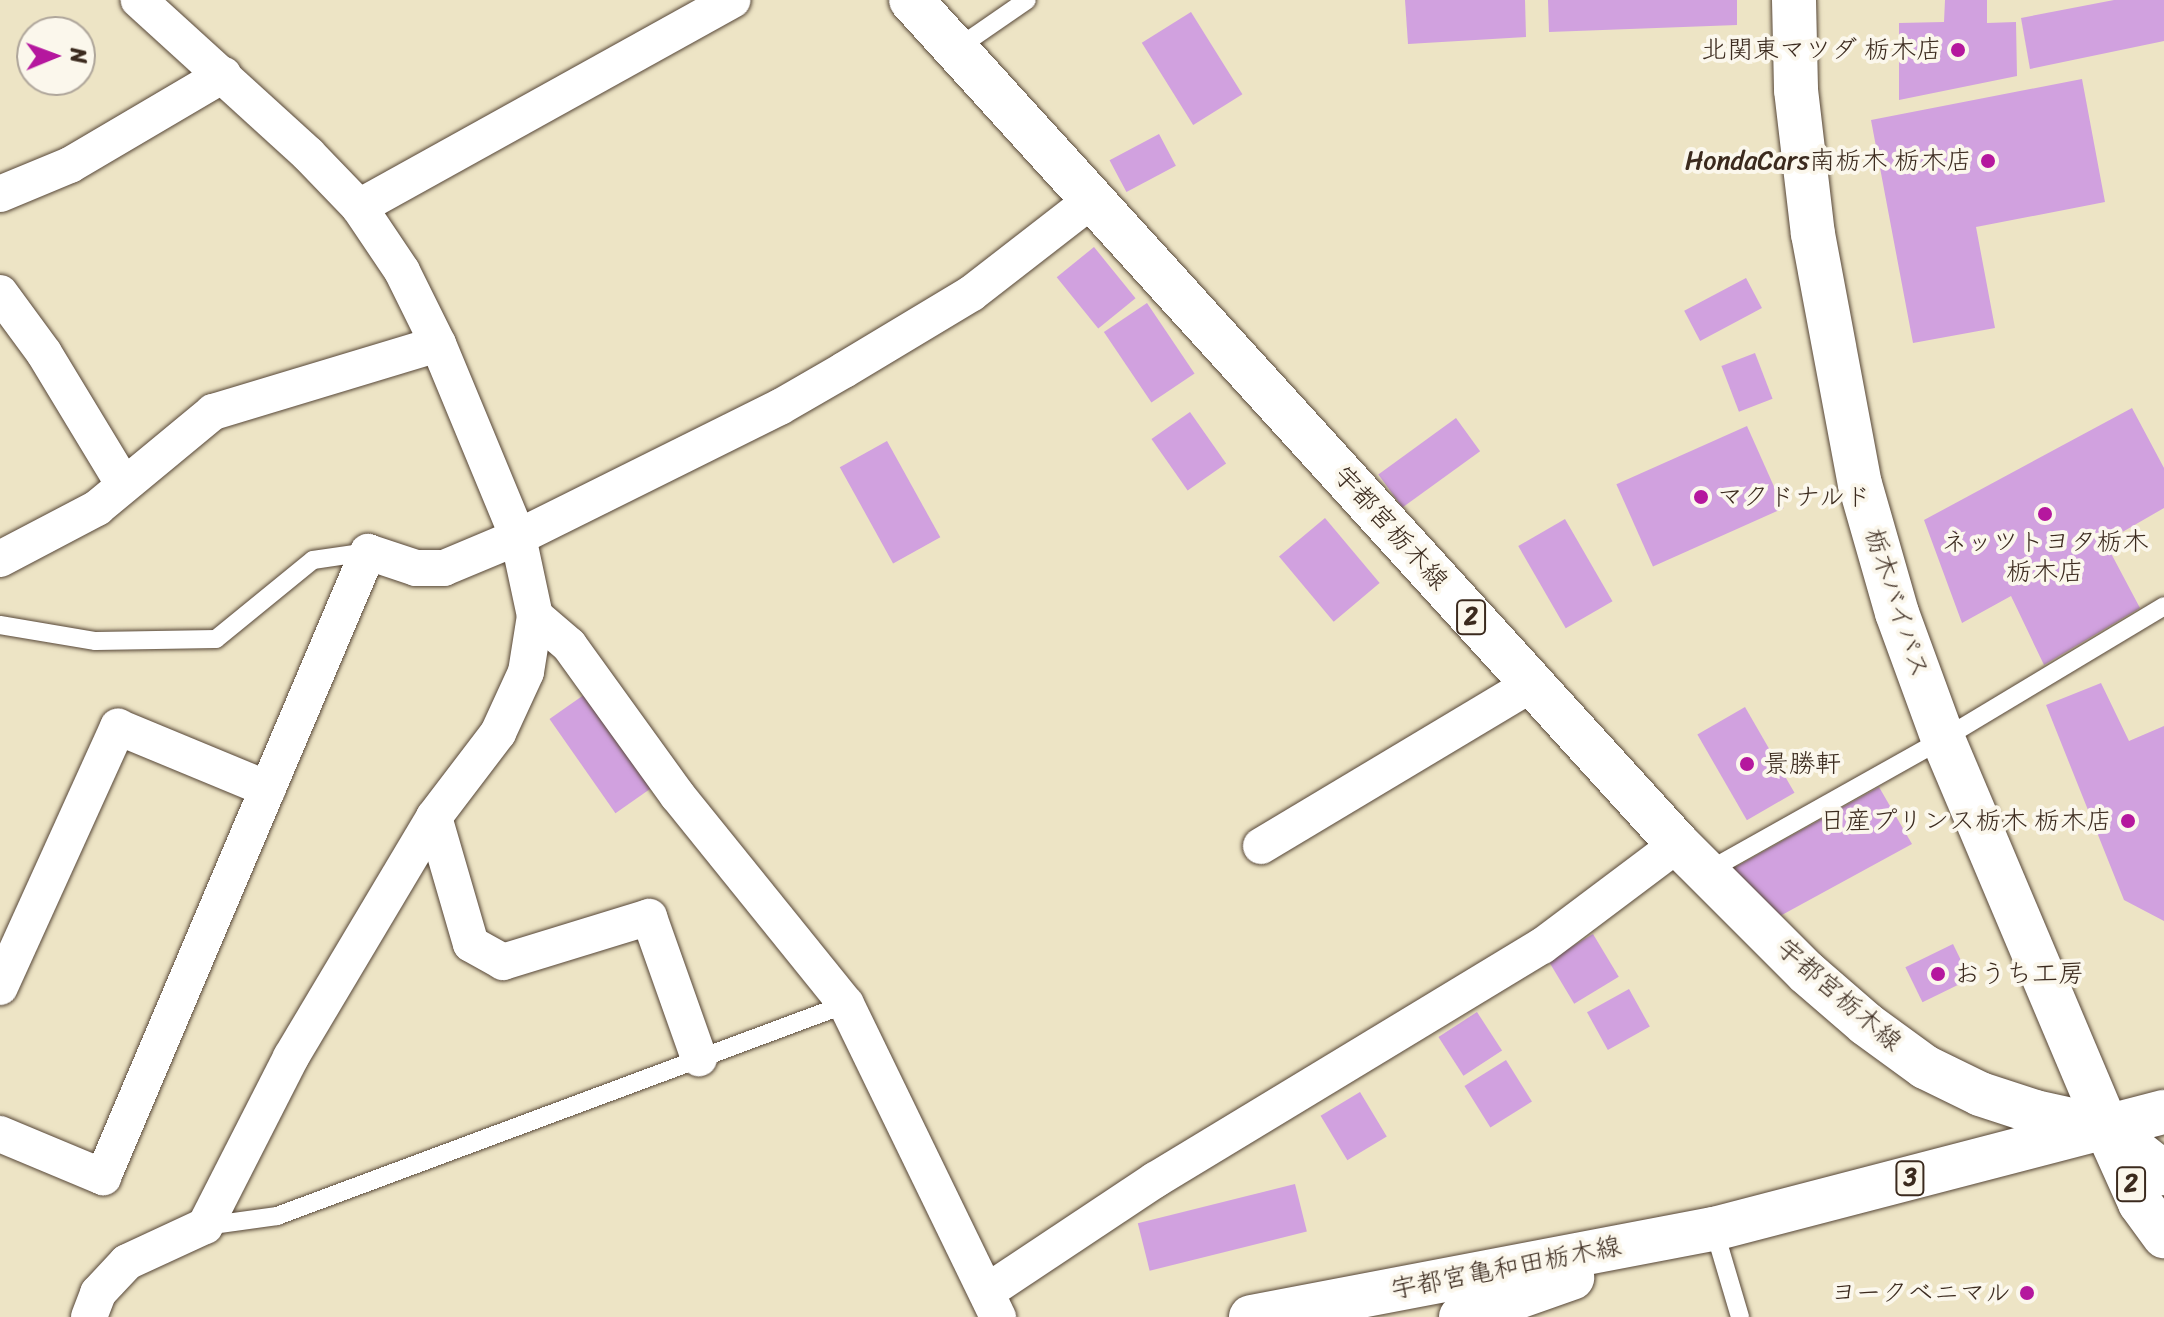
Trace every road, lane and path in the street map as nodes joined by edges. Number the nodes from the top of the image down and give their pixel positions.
1 (139, 0) edge
2 (732, 0) edge
3 (911, 0) edge
4 (1027, 0) edge
5 (1794, 0) edge
6 (956, 49) junction
7 (223, 75) junction
8 (0, 194) edge
9 (1092, 200) junction
10 (359, 207) junction
11 (0, 293) edge
12 (438, 344) junction
13 (124, 485) junction
14 (518, 537) junction
15 (368, 552) junction
16 (0, 559) edge
17 (2164, 606) edge
18 (535, 616) junction
19 (0, 625) edge
20 (1532, 684) junction
21 (1943, 739) junction
22 (268, 789) junction
23 (434, 817) junction
24 (1261, 846) dead end
25 (1692, 858) junction
26 (0, 987) edge
27 (846, 1004) junction
28 (699, 1058) junction
29 (2164, 1112) edge
30 (2107, 1128) junction
31 (0, 1134) edge
32 (2164, 1173) edge
33 (205, 1226) junction
34 (1714, 1229) junction
35 (2164, 1236) edge
36 (993, 1304) edge
37 (1382, 1305) edge
38 (89, 1317) edge
39 (1251, 1317) edge
40 (1461, 1317) edge
41 (1740, 1317) edge

1 - 7 street
2 - 10 street
3 - 6 main road, 宇都宮栃木線 / 2
4 - 6 lane
5 - 21 main road, 栃木バイパス
6 - 9 main road, 宇都宮栃木線 / 2
7 - 8 street
7 - 10 street
9 - 14 street
9 - 20 main road, 宇都宮栃木線 / 2
10 - 12 street
11 - 13 street
12 - 13 street
12 - 14 street
13 - 16 street
14 - 15 street
14 - 18 street
15 - 19 lane
15 - 22 street
17 - 21 lane
18 - 23 street
18 - 27 street
20 - 24 street
20 - 25 main road, 宇都宮栃木線 / 2
21 - 25 lane
21 - 30 main road, 栃木バイパス
22 - 26 street
22 - 31 street
23 - 28 street
23 - 33 street
25 - 30 main road, 宇都宮栃木線 / 2
25 - 36 street
27 - 28 lane
27 - 36 street
28 - 33 lane
29 - 30 main road, 3
30 - 32 main road, 宇都宮栃木線 / 2
30 - 34 main road, 宇都宮亀和田栃木線 / 3
30 - 35 main road, 2
33 - 38 street
34 - 37 main road, 宇都宮亀和田栃木線 / 3
34 - 40 main road, 宇都宮亀和田栃木線 / 3
34 - 41 lane
37 - 39 main road, 宇都宮亀和田栃木線 / 3

